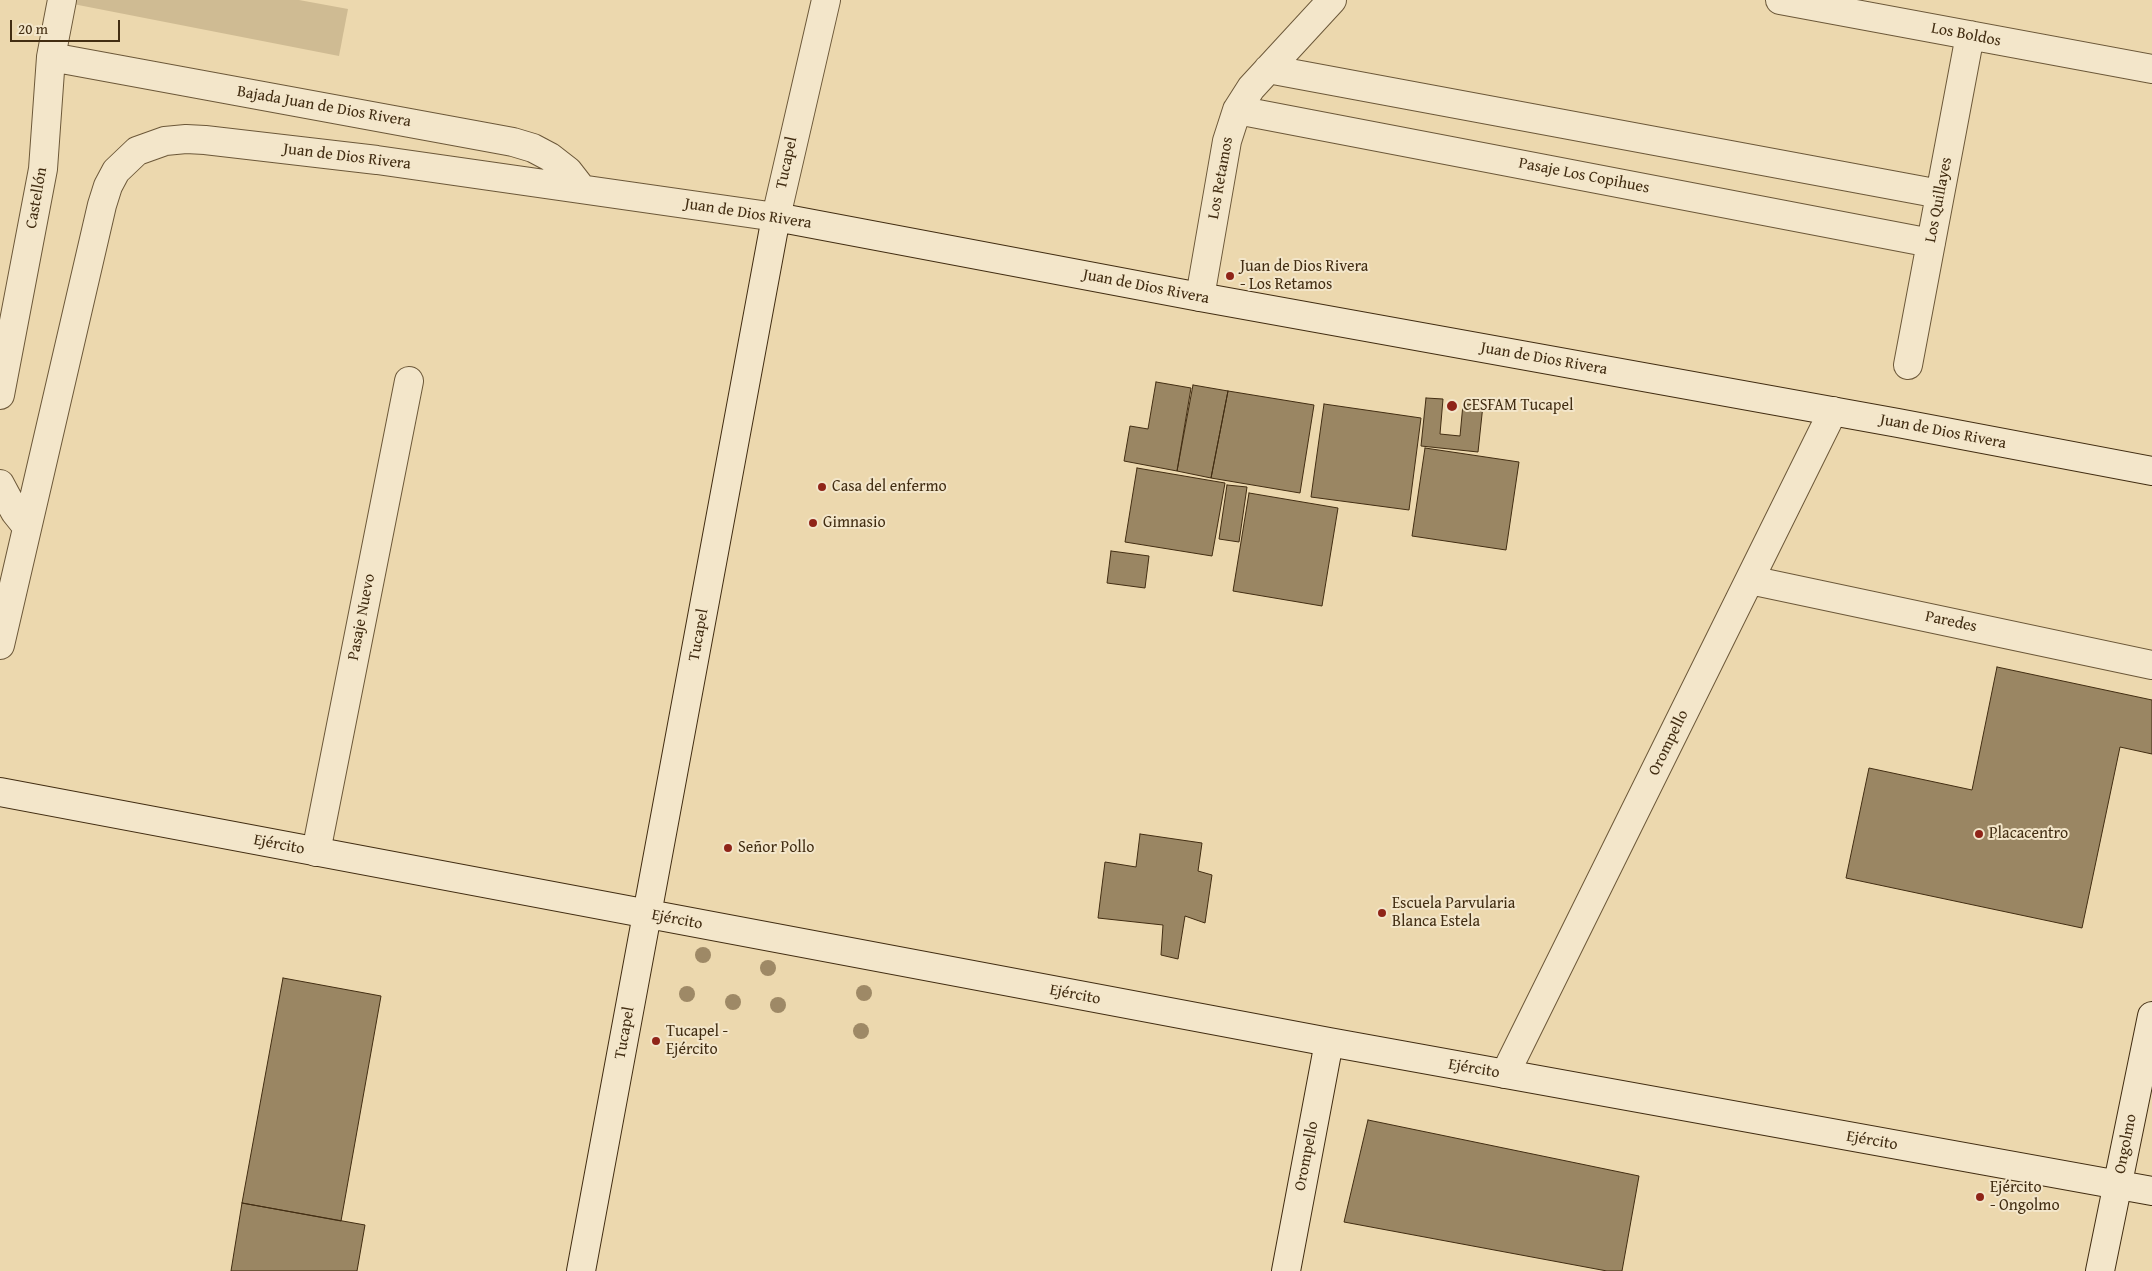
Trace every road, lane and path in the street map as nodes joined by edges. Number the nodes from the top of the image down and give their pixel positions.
1 (62, 0) edge
2 (826, 0) edge
3 (1332, 0) edge
4 (1780, 0) edge
5 (1970, 35) junction
6 (51, 57) junction
7 (1268, 69) junction
8 (2152, 69) edge
9 (1237, 110) junction
10 (582, 189) junction
11 (1940, 194) junction
12 (776, 217) junction
13 (1931, 243) junction
14 (1200, 297) junction
15 (1908, 365) dead end
16 (409, 381) dead end
17 (0, 395) edge
18 (1833, 411) junction
19 (2152, 471) edge
20 (0, 484) edge
21 (27, 527) junction
22 (1750, 580) junction
23 (0, 645) edge
24 (2152, 665) edge
25 (0, 792) edge
26 (316, 852) junction
27 (646, 914) junction
28 (2152, 1016) edge
29 (1329, 1042) junction
30 (1505, 1074) junction
31 (2118, 1185) junction
32 (2152, 1191) edge
33 (581, 1271) edge
34 (1286, 1271) edge
35 (2100, 1271) edge

1 - 6 street, Castellón
2 - 12 street, Tucapel
3 - 7 street
4 - 5 street, Los Boldos
5 - 8 street, Los Boldos
5 - 11 street, Los Quillayes
6 - 10 street, Bajada Juan de Dios Rivera
6 - 17 street, Castellón
7 - 9 street, Los Retamos
7 - 11 street
9 - 13 street, Pasaje Los Copihues
9 - 14 street, Los Retamos
10 - 12 street, Juan de Dios Rivera
10 - 21 street, Juan de Dios Rivera
11 - 13 street, Los Quillayes
12 - 14 street, Juan de Dios Rivera
12 - 27 street, Tucapel
13 - 15 street, Los Quillayes
14 - 18 street, Juan de Dios Rivera
16 - 26 street, Pasaje Nuevo
18 - 19 street, Juan de Dios Rivera
18 - 22 street, Orompello
20 - 21 street
21 - 23 street
22 - 24 street, Paredes
22 - 30 street, Orompello
25 - 26 street, Ejército
26 - 27 street, Ejército
27 - 29 street, Ejército
27 - 33 street, Tucapel
28 - 31 street, Ongolmo
29 - 30 street, Ejército
29 - 34 street, Orompello
30 - 31 street, Ejército
31 - 32 street, Ejército
31 - 35 street, Ongolmo

